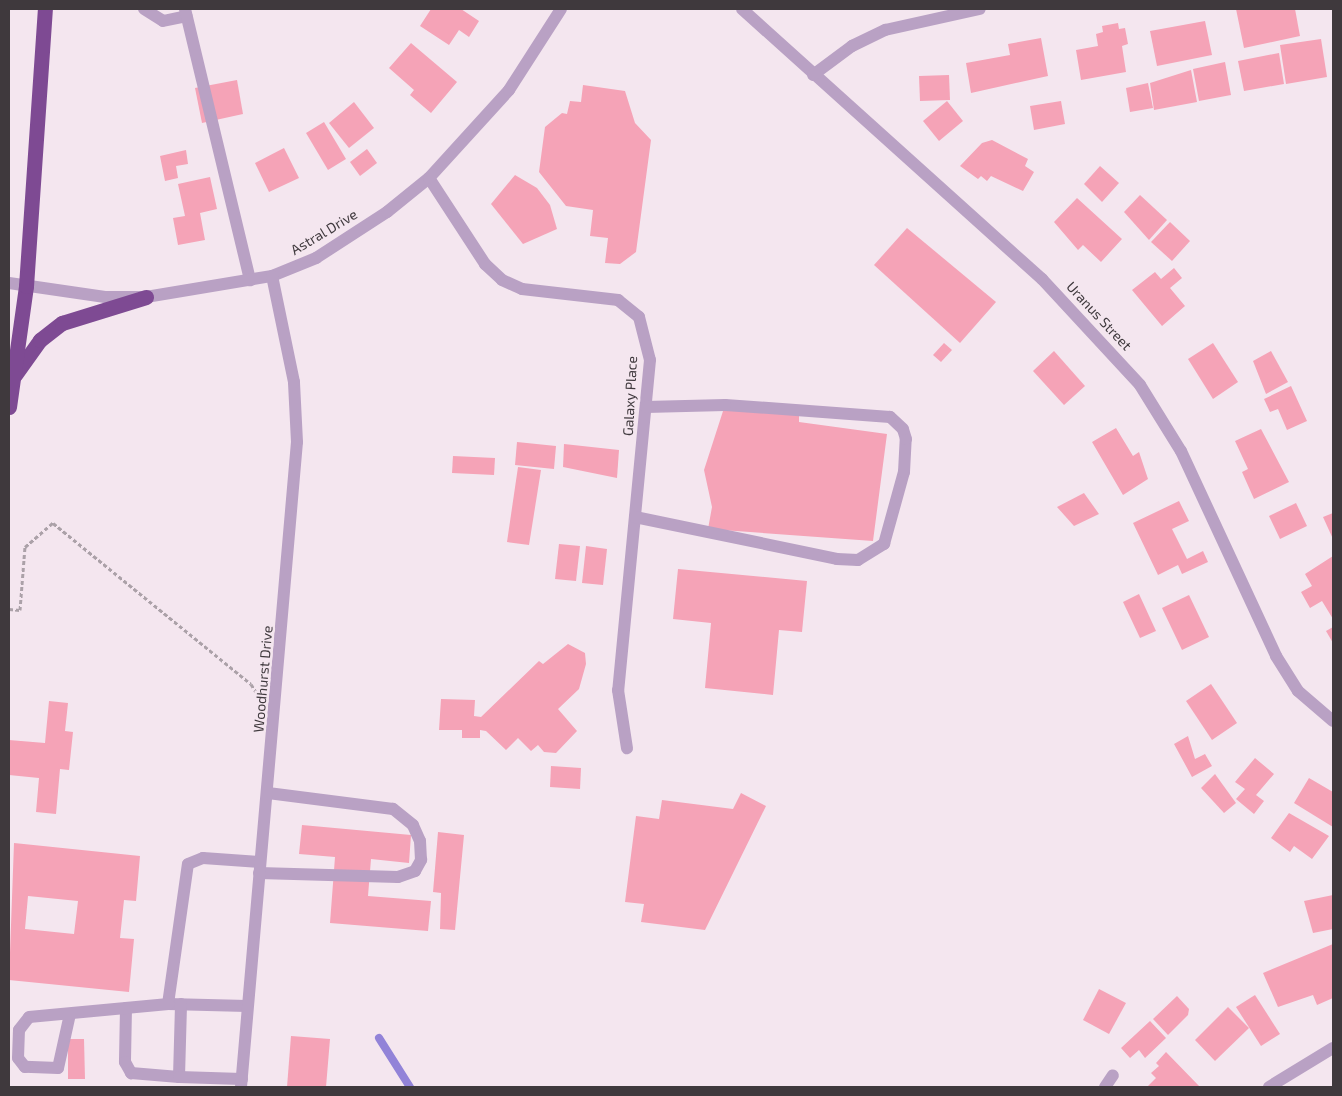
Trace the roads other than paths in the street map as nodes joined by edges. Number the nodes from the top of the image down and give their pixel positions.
1 (45, 9) edge
2 (144, 9) edge
3 (561, 9) edge
4 (742, 9) edge
5 (980, 9) edge
6 (186, 12) edge
7 (813, 75) junction
8 (429, 178) junction
9 (272, 276) junction
10 (250, 280) junction
11 (9, 283) edge
12 (26, 286) junction
13 (146, 297) junction
14 (14, 376) junction
15 (9, 407) edge
16 (646, 407) junction
17 (635, 517) junction
18 (1333, 721) edge
19 (627, 748) dead end
20 (268, 793) junction
21 (259, 867) junction
22 (174, 1004) junction
23 (247, 1006) junction
24 (126, 1008) junction
25 (70, 1014) junction
26 (1333, 1048) edge
27 (1113, 1075) dead end
28 (179, 1077) junction
29 (241, 1083) edge
30 (1105, 1087) edge
31 (1269, 1087) edge

1 - 12 highway
2 - 6 street
3 - 8 street, Astral Drive
4 - 7 street, Uranus Street
5 - 7 street
6 - 10 street
7 - 18 street, Uranus Street
8 - 9 street, Astral Drive
8 - 16 street, Galaxy Place
9 - 10 street, Astral Drive
9 - 20 street, Woodhurst Drive
10 - 13 street, Astral Drive
11 - 12 street, Astral Drive
12 - 13 street, Astral Drive
12 - 14 highway
13 - 14 highway
14 - 15 highway
16 - 17 street, Galaxy Place
16 - 17 street
17 - 19 street, Galaxy Place
20 - 21 street, Woodhurst Drive
20 - 21 street
21 - 22 street
21 - 23 street, Woodhurst Drive
22 - 23 street
22 - 24 street
22 - 28 street
23 - 29 street, Woodhurst Drive
24 - 25 street
24 - 28 street
25 - 25 street
26 - 31 street
27 - 30 street
28 - 29 street

